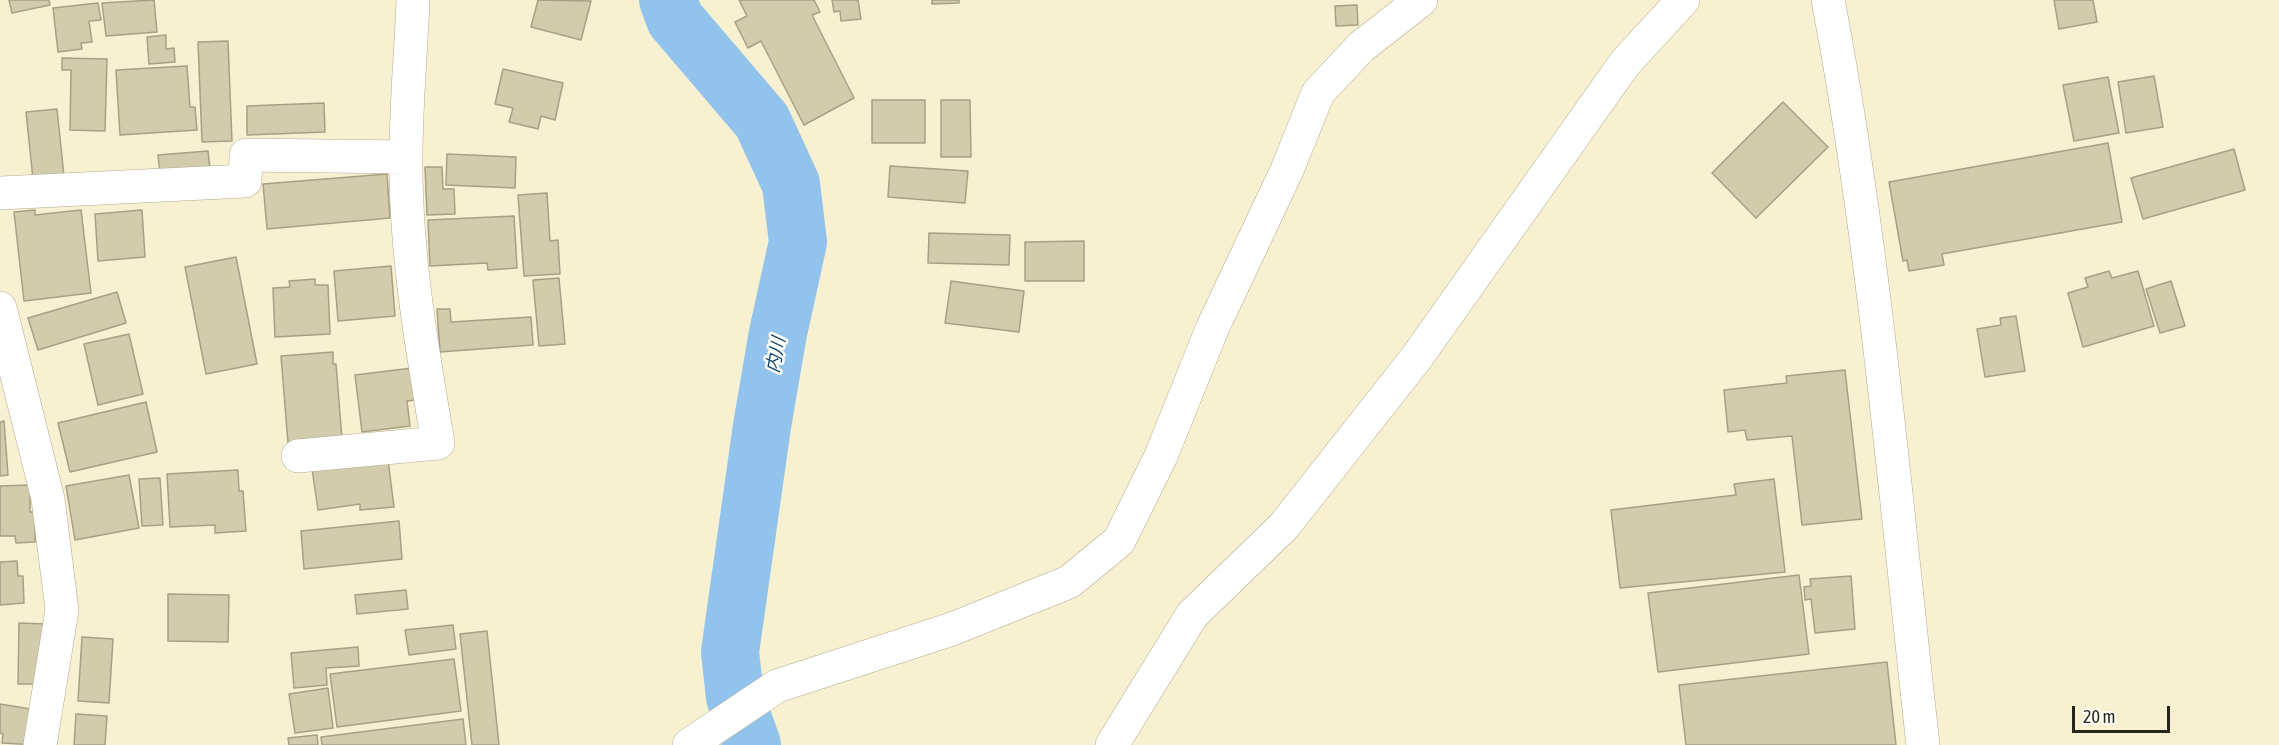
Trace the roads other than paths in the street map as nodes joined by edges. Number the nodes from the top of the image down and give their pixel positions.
1 (413, 0) edge
2 (1420, 0) edge
3 (1683, 0) edge
4 (1828, 0) edge
5 (406, 157) junction
6 (0, 194) edge
7 (0, 308) edge
8 (298, 456) dead end
9 (40, 745) edge
10 (689, 745) edge
11 (1112, 745) edge
12 (1923, 745) edge

1 - 5 street
2 - 10 street
3 - 11 street
4 - 12 street
5 - 6 street
5 - 8 street
7 - 9 street

